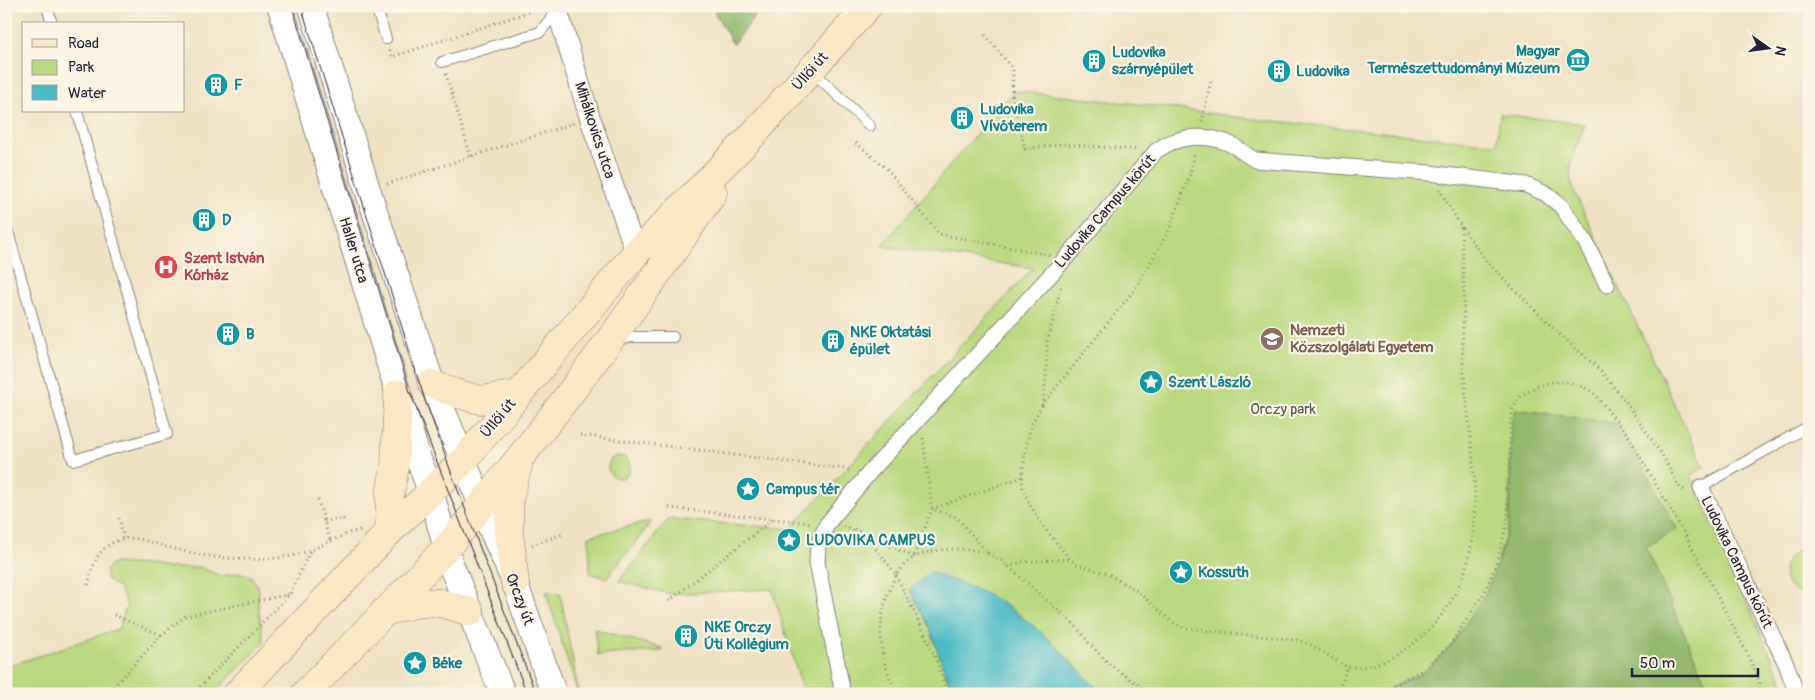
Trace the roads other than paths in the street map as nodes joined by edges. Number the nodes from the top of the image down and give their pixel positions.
1 (48, 6) edge
2 (280, 6) edge
3 (311, 6) edge
4 (376, 6) edge
5 (867, 7) edge
6 (553, 8) edge
7 (52, 22) edge
8 (386, 39) road end
9 (442, 62) road end
10 (811, 70) junction
11 (77, 112) edge
12 (870, 126) dead end
13 (752, 136) junction
14 (6, 225) edge
15 (636, 253) junction
16 (1607, 286) dead end
17 (673, 337) dead end
18 (608, 342) junction
19 (432, 384) junction
20 (398, 394) junction
21 (518, 394) junction
22 (1809, 426) edge
23 (521, 455) junction
24 (464, 460) junction
25 (1701, 487) joint
26 (431, 492) junction
27 (481, 506) junction
28 (390, 532) junction
29 (446, 548) junction
30 (515, 582) junction
31 (384, 612) junction
32 (470, 612) junction
33 (237, 694) edge
34 (304, 694) edge
35 (503, 694) edge
36 (554, 694) edge
37 (843, 694) edge
38 (1795, 694) edge

1 - 7 lane
2 - 20 street, Haller utca
3 - 19 street, Haller utca
4 - 8 lane
5 - 10 main road, Üllői út
6 - 9 lane
6 - 15 street, Mihálkovics utca
10 - 12 lane
10 - 13 main road, Üllői út
11 - 14 lane
13 - 15 main road, Üllői út
13 - 18 main road, Üllői út
15 - 21 main road, Üllői út
16 - 37 street, Ludovika Campus körút
17 - 18 lane
18 - 23 main road, Üllői út
19 - 21 main road
19 - 24 street, Haller utca
20 - 26 street, Haller utca
20 - 28 main road
21 - 24 main road, Üllői út
22 - 25 lane
23 - 27 main road, Üllői út
23 - 30 main road
24 - 26 main road, Üllői út
24 - 27 street, Orczy út
25 - 38 street, Ludovika Campus körút
26 - 28 main road, Üllői út
26 - 29 street, Haller utca
27 - 29 main road, Üllői út
27 - 30 street, Orczy út
28 - 33 main road, Üllői út
29 - 31 main road, Üllői út
29 - 32 street
30 - 36 street, Orczy út
31 - 32 main road
31 - 34 main road, Üllői út
32 - 35 street

